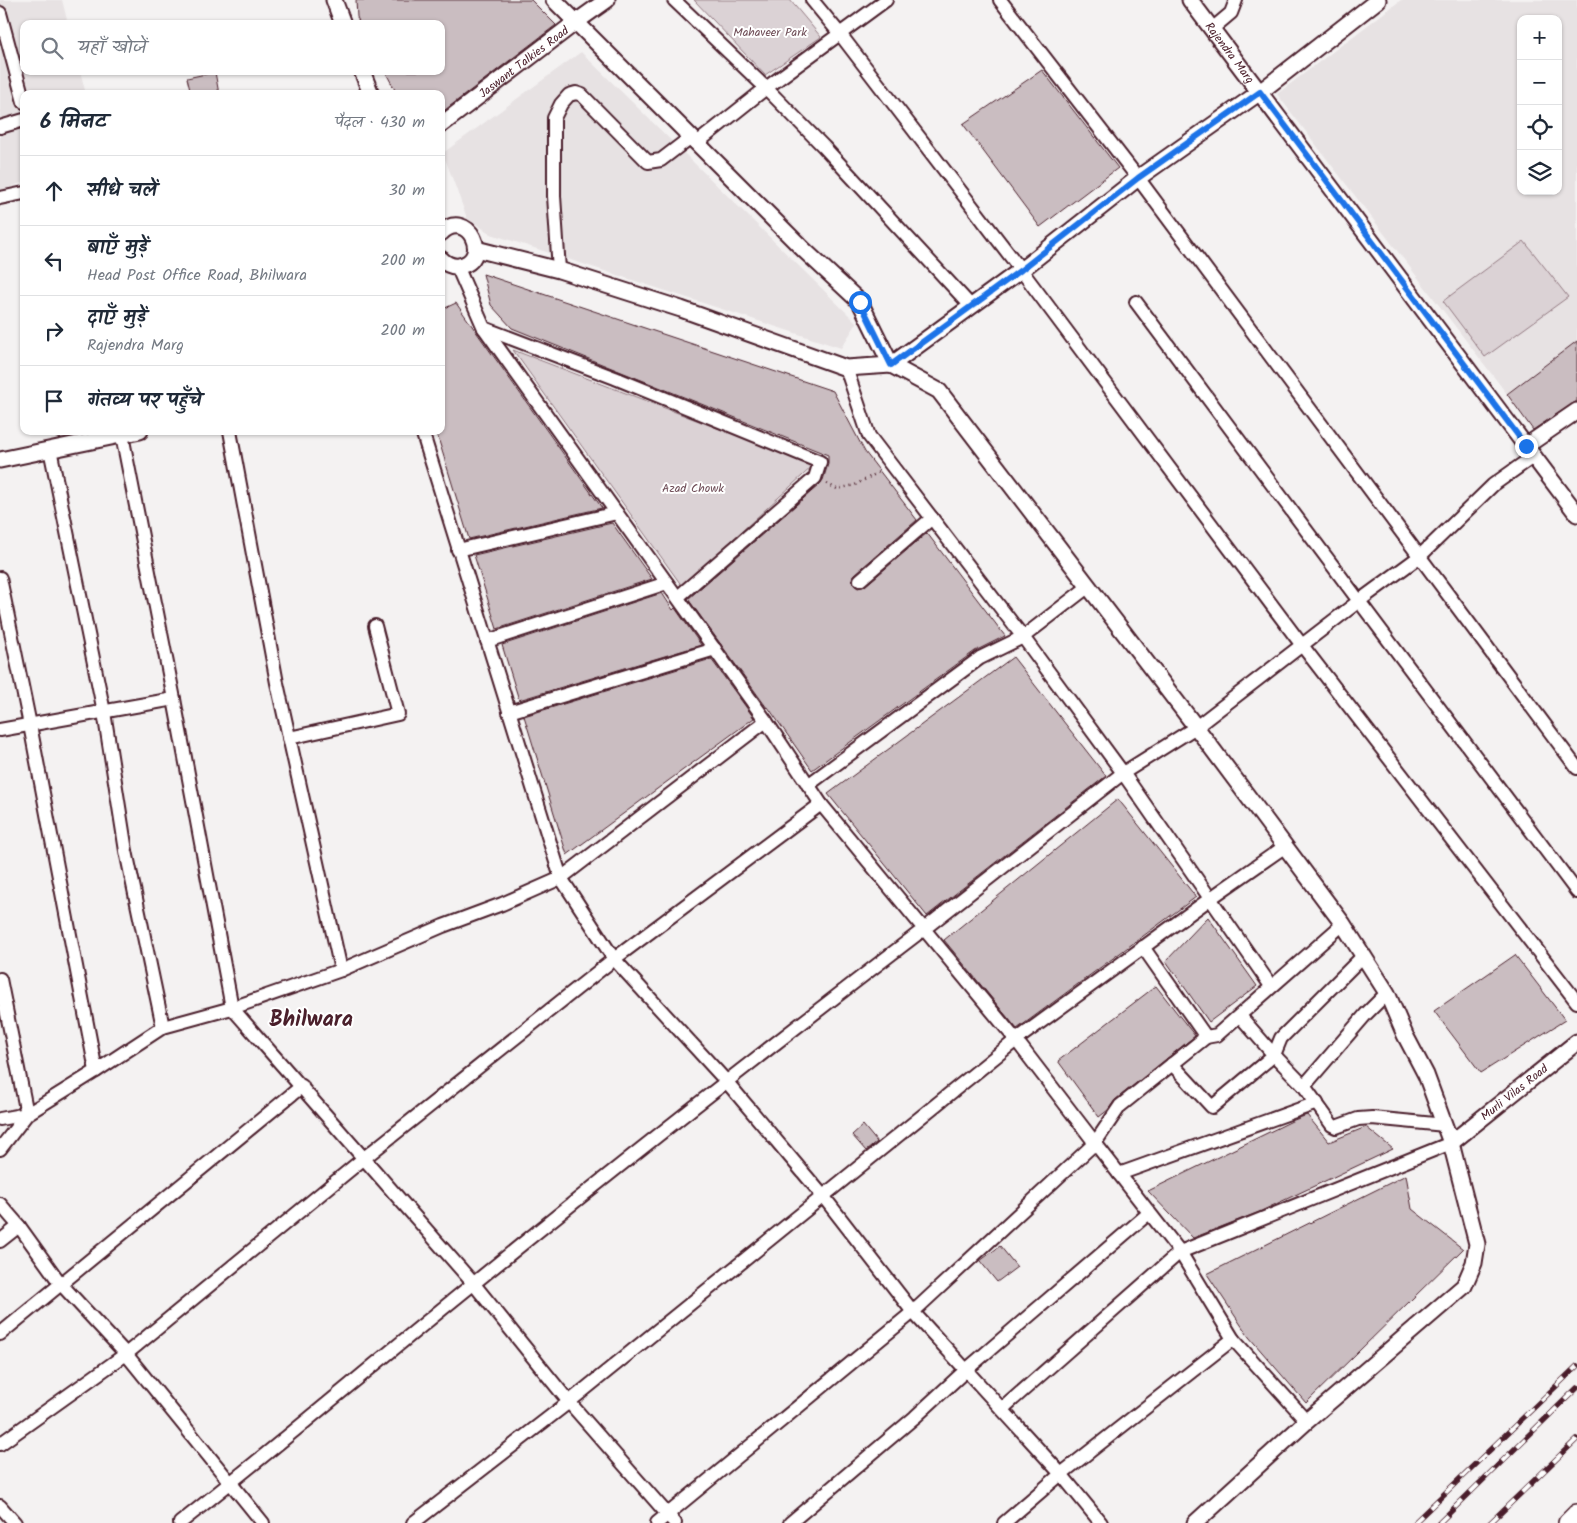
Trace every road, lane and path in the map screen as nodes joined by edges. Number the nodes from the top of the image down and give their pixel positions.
1 (334, 0) edge
2 (554, 0) edge
3 (607, 0) edge
4 (674, 0) edge
5 (812, 0) edge
6 (886, 0) edge
7 (1000, 0) edge
8 (1190, 0) edge
9 (1236, 0) edge
10 (1378, 0) edge
11 (0, 13) edge
12 (342, 20) edge
13 (576, 22) junction
14 (1212, 29) junction
15 (840, 34) junction
16 (4, 47) edge
17 (364, 75) edge
18 (766, 88) junction
19 (369, 90) edge
20 (20, 91) edge
21 (1260, 92) junction
22 (20, 121) edge
23 (445, 122) edge
24 (0, 127) edge
25 (694, 140) junction
26 (1138, 178) junction
27 (20, 194) edge
28 (0, 198) edge
29 (445, 225) edge
30 (476, 249) junction
31 (446, 264) edge
32 (559, 270) junction
33 (1021, 270) junction
34 (1136, 302) dead end
35 (971, 306) junction
36 (484, 328) junction
37 (891, 365) junction
38 (846, 368) junction
39 (1577, 411) edge
40 (122, 435) joint
41 (231, 435) edge
42 (423, 435) edge
43 (50, 449) junction
44 (1530, 451) junction
45 (0, 460) edge
46 (891, 464) junction
47 (815, 478) junction
48 (617, 513) junction
49 (1577, 514) edge
50 (932, 518) junction
51 (458, 550) junction
52 (1419, 557) junction
53 (0, 578) edge
54 (860, 580) dead end
55 (667, 583) junction
56 (1089, 586) junction
57 (678, 597) junction
58 (1359, 601) junction
59 (375, 626) dead end
60 (1022, 637) junction
61 (487, 641) junction
62 (1301, 644) junction
63 (715, 649) junction
64 (174, 699) junction
65 (104, 712) junction
66 (509, 712) junction
67 (766, 721) junction
68 (30, 725) junction
69 (1196, 727) junction
70 (0, 730) edge
71 (289, 738) junction
72 (1577, 768) edge
73 (1123, 773) junction
74 (808, 785) junction
75 (821, 804) junction
76 (1284, 847) junction
77 (561, 878) junction
78 (1577, 892) edge
79 (1211, 898) junction
80 (1343, 924) junction
81 (924, 929) junction
82 (1143, 947) junction
83 (1364, 955) junction
84 (614, 959) junction
85 (341, 970) junction
86 (0, 979) edge
87 (1271, 986) junction
88 (1387, 993) junction
89 (1577, 1002) edge
90 (232, 1008) junction
91 (1240, 1016) junction
92 (163, 1027) junction
93 (1206, 1037) junction
94 (1016, 1040) junction
95 (1577, 1042) edge
96 (1274, 1056) junction
97 (1172, 1064) junction
98 (96, 1071) junction
99 (726, 1081) junction
100 (302, 1086) junction
101 (1304, 1086) junction
102 (1317, 1103) junction
103 (27, 1114) junction
104 (0, 1119) edge
105 (1444, 1125) junction
106 (1095, 1143) junction
107 (1451, 1143) junction
108 (0, 1149) edge
109 (363, 1159) junction
110 (1119, 1174) junction
111 (823, 1196) junction
112 (0, 1204) edge
113 (1149, 1213) junction
114 (19, 1226) junction
115 (0, 1241) edge
116 (1180, 1252) junction
117 (60, 1283) junction
118 (473, 1283) junction
119 (913, 1312) junction
120 (0, 1334) edge
121 (1233, 1339) junction
122 (126, 1354) junction
123 (966, 1370) junction
124 (569, 1402) junction
125 (1002, 1409) junction
126 (1307, 1421) junction
127 (0, 1444) edge
128 (1061, 1474) junction
129 (231, 1483) junction
130 (0, 1506) edge
131 (1577, 1514) edge
132 (672, 1519) edge
133 (15, 1523) edge
134 (180, 1523) edge
135 (263, 1523) edge
136 (413, 1523) edge
137 (657, 1523) edge
138 (790, 1523) edge
139 (1004, 1523) edge
140 (1101, 1523) edge
141 (1195, 1523) edge
142 (1568, 1523) edge

1 - 12 street
2 - 13 street
3 - 13 street, Jaswant Talkies Road
4 - 18 street
5 - 15 street
6 - 15 street
7 - 26 street
8 - 14 street, Rajendra Marg
9 - 14 street
10 - 21 street
11 - 16 street
13 - 23 street, Jaswant Talkies Road
13 - 25 street
14 - 21 street, Rajendra Marg
15 - 18 street
15 - 33 street
16 - 20 street
17 - 19 street
18 - 25 street
18 - 35 street
21 - 26 street
21 - 44 street, Rajendra Marg
22 - 24 street
25 - 32 street
25 - 37 street
26 - 33 street
26 - 52 street
27 - 28 street
29 - 30 street
30 - 31 street
30 - 32 street
31 - 36 street
32 - 38 street
33 - 35 street
33 - 62 street
34 - 58 street
35 - 37 street
36 - 47 street
36 - 48 street
37 - 38 street
37 - 56 street
38 - 46 street
39 - 44 street
40 - 43 street
40 - 64 street
41 - 71 street
42 - 51 street
43 - 45 street
43 - 65 street
44 - 49 street, Rajendra Marg
44 - 52 street
46 - 47 path
46 - 50 street
47 - 57 street
48 - 51 street
48 - 55 street
50 - 54 street
50 - 60 street
51 - 61 street
52 - 58 street
52 - 72 street
53 - 68 street
55 - 57 street
55 - 61 street
56 - 60 street
56 - 69 street
57 - 63 street
58 - 62 street
58 - 78 street
59 - 71 street
60 - 73 street
60 - 74 street
61 - 66 street
62 - 69 street
62 - 89 street
63 - 66 street
63 - 67 street
64 - 65 street
64 - 90 street
65 - 68 street
65 - 92 street
66 - 77 street
67 - 74 street
67 - 77 street
68 - 70 street
68 - 98 street
69 - 73 street
69 - 76 street
71 - 85 street
73 - 79 street
73 - 81 street
74 - 75 street
75 - 81 street
75 - 84 street
76 - 79 street
76 - 80 street
77 - 84 street
77 - 85 street
79 - 82 street
79 - 87 street
80 - 83 street
80 - 87 street
81 - 94 street
81 - 99 street
82 - 93 street
82 - 94 street
83 - 88 street
83 - 96 street
84 - 99 street
84 - 109 street
85 - 90 street
86 - 103 street
87 - 91 street
88 - 101 street
88 - 105 street
90 - 92 street
90 - 100 street
91 - 93 street
91 - 96 street
92 - 98 street
93 - 97 street
94 - 106 street
94 - 111 street
95 - 107 street, Murli Vilas Road
96 - 97 street
96 - 101 street
97 - 106 street
98 - 103 street
99 - 111 street
99 - 118 street
100 - 109 street
100 - 117 street
101 - 102 street
102 - 105 street
102 - 110 street
103 - 104 street
103 - 108 street
105 - 107 street
106 - 110 street
106 - 119 street
107 - 116 street
107 - 126 street
109 - 118 street
109 - 122 street
110 - 113 street
111 - 119 street
111 - 124 street
112 - 114 street
113 - 116 street
113 - 123 street
114 - 115 street
114 - 117 street
116 - 121 street
116 - 125 street
117 - 120 street
117 - 122 street
118 - 124 street
118 - 129 street
119 - 123 street
119 - 132 street
121 - 126 street
121 - 128 street
122 - 127 street
122 - 129 street
123 - 125 street
123 - 138 street
124 - 132 street
124 - 136 street
125 - 128 street
126 - 141 street
128 - 139 street
128 - 140 street
129 - 134 street
129 - 135 street
130 - 133 street
131 - 142 main road
132 - 137 street

